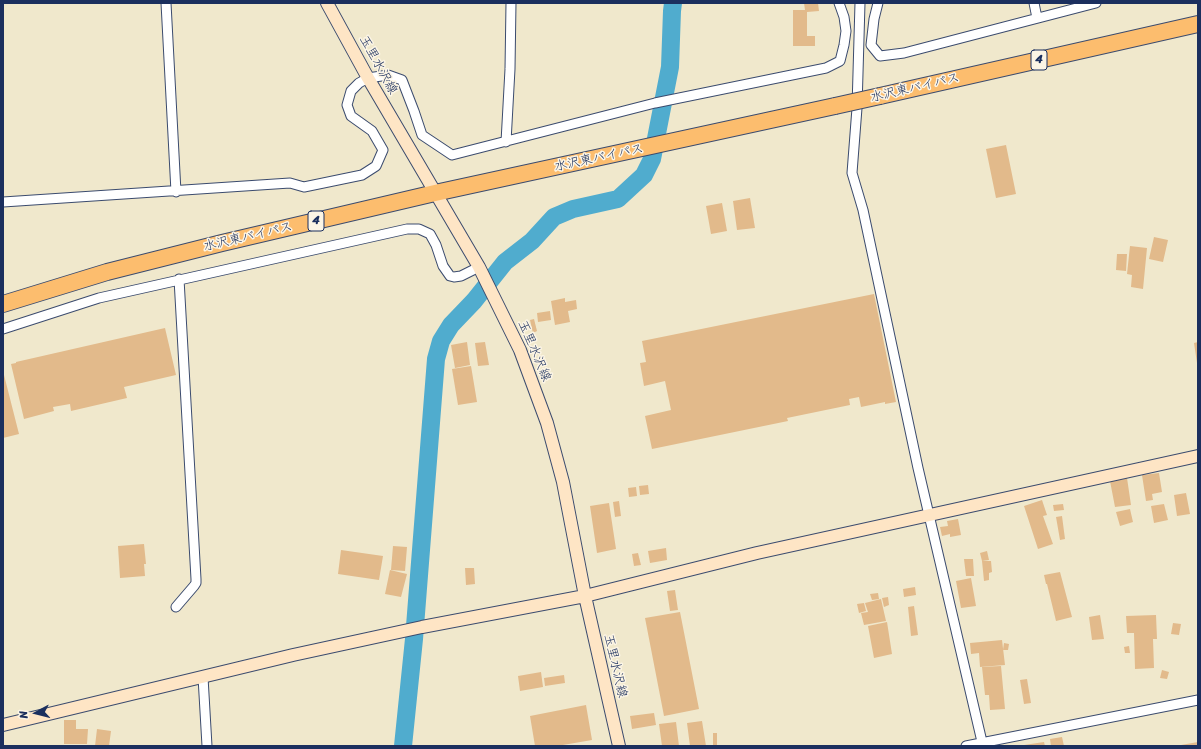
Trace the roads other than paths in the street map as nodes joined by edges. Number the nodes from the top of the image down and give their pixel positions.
1 (166, 3) edge
2 (327, 3) edge
3 (511, 3) edge
4 (839, 3) edge
5 (860, 3) edge
6 (878, 3) edge
7 (1034, 3) edge
8 (1096, 3) edge
9 (1037, 18) junction
10 (1198, 24) edge
11 (368, 78) junction
12 (506, 142) junction
13 (176, 192) junction
14 (436, 193) junction
15 (3, 202) edge
16 (479, 267) junction
17 (179, 279) junction
18 (3, 304) edge
19 (3, 329) edge
20 (1198, 456) edge
21 (929, 514) junction
22 (585, 596) junction
23 (176, 607) dead end
24 (203, 677) junction
25 (1198, 700) edge
26 (3, 725) edge
27 (983, 744) edge
28 (207, 746) edge
29 (619, 746) edge
30 (966, 746) edge

1 - 13 street
2 - 11 street, 玉里水沢線
3 - 12 street
4 - 12 street
5 - 21 street
6 - 9 street
7 - 9 street
8 - 9 street
10 - 14 highway, 水沢東バイパス / 4, bridge
11 - 12 street
11 - 13 street
11 - 14 street, 玉里水沢線
13 - 15 street
14 - 16 street, 玉里水沢線
14 - 18 highway, 水沢東バイパス / 4
16 - 17 street
16 - 22 street, 玉里水沢線
17 - 19 street
17 - 23 street
20 - 21 street
21 - 22 street
21 - 27 street
22 - 24 street
22 - 29 street, 玉里水沢線
24 - 26 street
24 - 28 street
25 - 27 street
27 - 30 street

